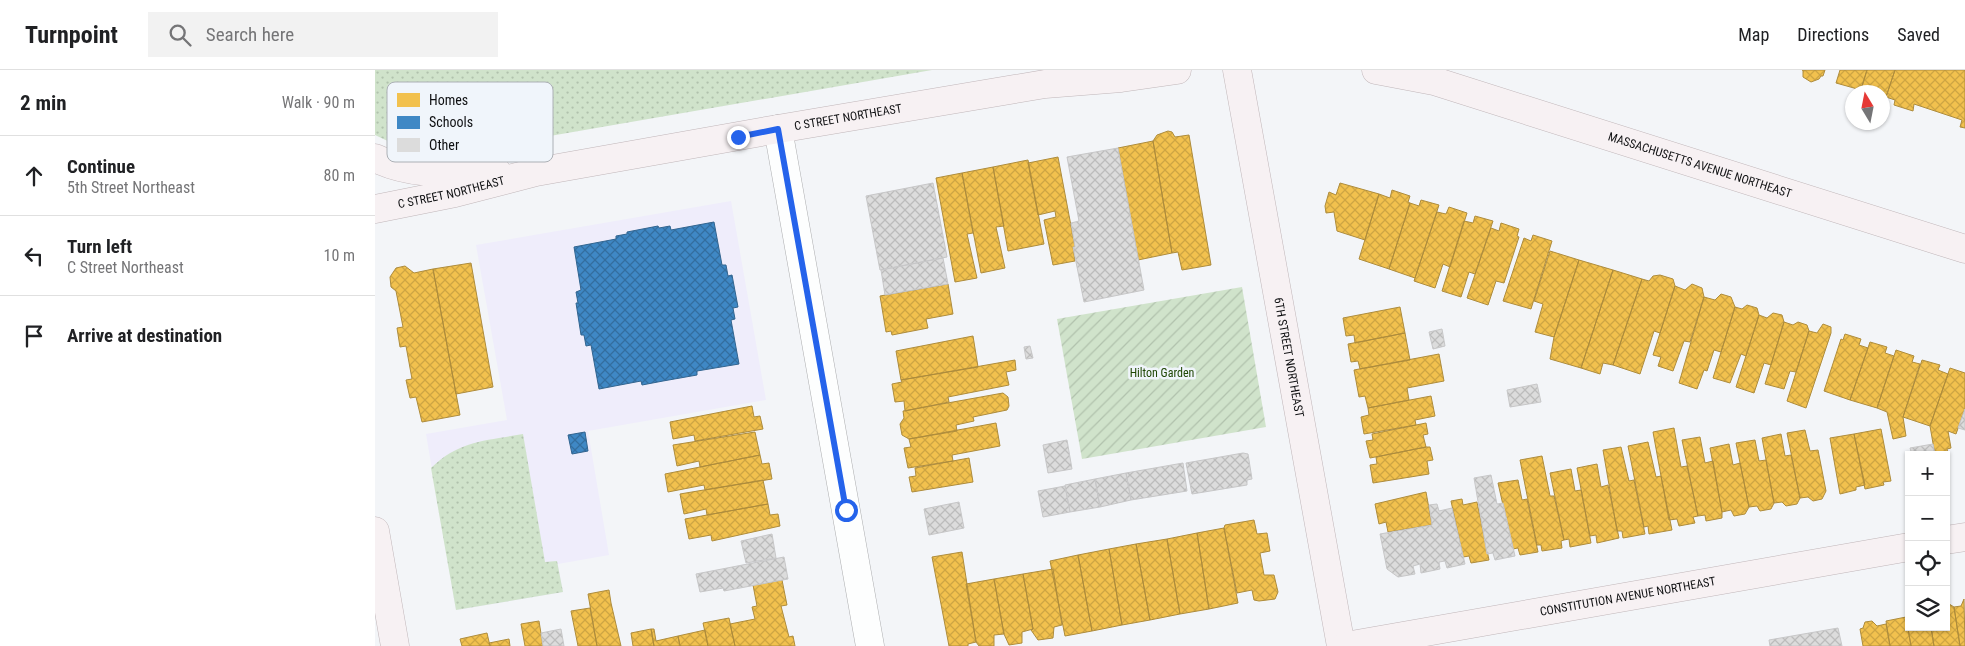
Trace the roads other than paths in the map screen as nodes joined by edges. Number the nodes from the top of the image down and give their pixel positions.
1 (1078, 70) edge
2 (1177, 70) edge
3 (1237, 70) edge
4 (1376, 70) edge
5 (1423, 76) edge
6 (1045, 84) junction
7 (778, 129) junction
8 (375, 158) edge
9 (536, 172) junction
10 (375, 209) edge
11 (1965, 249) edge
12 (375, 532) edge
13 (1965, 537) edge
14 (1950, 539) edge
15 (1905, 548) edge
16 (395, 646) edge
17 (870, 646) edge
18 (1341, 646) edge
19 (1346, 646) edge

1 - 6 main road
2 - 6 main road, C STREET NORTHEAST
3 - 18 main road, 6TH STREET NORTHEAST
4 - 5 main road, MASSACHUSETTS AVENUE NORTHEAST
5 - 11 main road, MASSACHUSETTS AVENUE NORTHEAST
6 - 7 main road, C STREET NORTHEAST
7 - 9 main road, C STREET NORTHEAST
7 - 17 street
8 - 9 main road
9 - 10 main road, C STREET NORTHEAST
12 - 16 main road
13 - 14 main road
15 - 19 main road, CONSTITUTION AVENUE NORTHEAST

